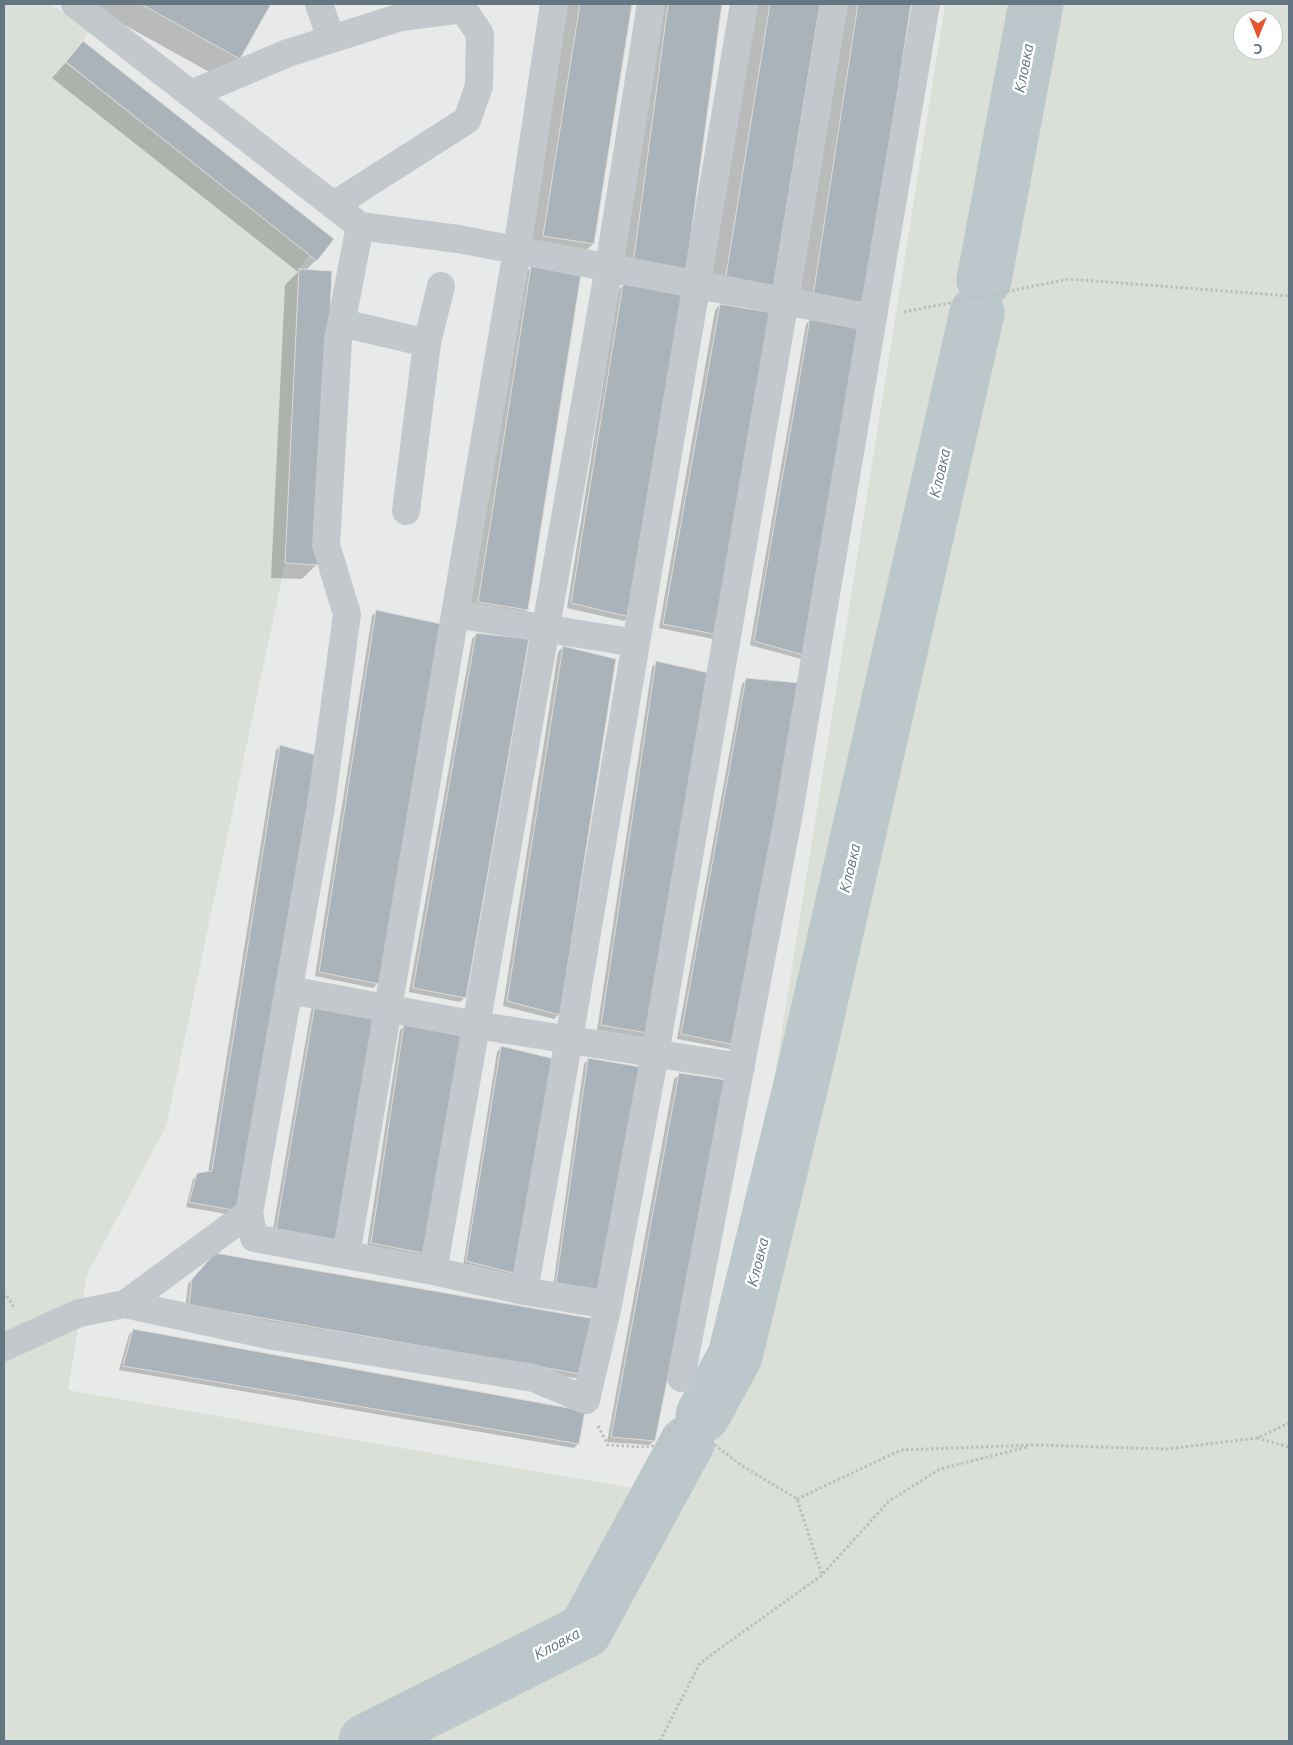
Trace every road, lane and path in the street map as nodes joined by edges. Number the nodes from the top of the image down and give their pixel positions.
1 (75, 4) edge
2 (319, 4) edge
3 (554, 4) edge
4 (651, 4) edge
5 (744, 4) edge
6 (834, 4) edge
7 (926, 4) edge
8 (331, 39) junction
9 (191, 94) junction
10 (334, 205) junction
11 (360, 226) junction
12 (517, 250) junction
13 (608, 267) junction
14 (697, 284) junction
15 (441, 286) dead end
16 (1289, 296) edge
17 (785, 300) junction
18 (873, 318) junction
19 (342, 323) junction
20 (427, 343) junction
21 (406, 511) dead end
22 (455, 614) junction
23 (545, 628) junction
24 (636, 643) junction
25 (289, 990) junction
26 (388, 1009) junction
27 (476, 1025) junction
28 (569, 1039) junction
29 (655, 1054) junction
30 (741, 1067) junction
31 (249, 1213) junction
32 (346, 1255) junction
33 (432, 1271) junction
34 (524, 1291) junction
35 (125, 1304) junction
36 (608, 1305) junction
37 (4, 1347) edge
38 (681, 1378) joint
39 (586, 1400) junction
40 (679, 1417) junction
41 (1289, 1423) edge
42 (1256, 1438) junction
43 (1034, 1445) junction
44 (1289, 1447) edge
45 (797, 1498) junction
46 (822, 1575) junction
47 (660, 1741) edge

1 - 9 lane
2 - 8 lane
3 - 12 lane
4 - 13 lane
5 - 14 lane
6 - 17 lane
7 - 18 lane
8 - 9 lane
8 - 10 lane
9 - 10 lane
10 - 11 lane
11 - 12 lane
11 - 19 lane
12 - 13 lane
12 - 22 lane
13 - 14 lane
13 - 23 lane
14 - 17 lane
14 - 24 lane
15 - 20 lane
16 - 18 path
17 - 18 lane
17 - 29 lane
18 - 30 lane
19 - 20 lane
19 - 25 lane
20 - 21 lane
22 - 23 lane
22 - 26 lane
23 - 24 lane
23 - 27 lane
24 - 28 lane
25 - 26 lane
25 - 31 lane
26 - 27 lane
26 - 32 lane
27 - 28 lane
27 - 33 lane
28 - 29 lane
28 - 34 lane
29 - 30 lane
29 - 36 lane
30 - 38 lane
31 - 32 lane
31 - 35 lane
32 - 33 lane
33 - 34 lane
34 - 36 lane
35 - 37 lane
35 - 39 lane
36 - 39 lane
38 - 40 path
39 - 40 path
40 - 45 path
41 - 42 path
42 - 43 path
42 - 44 path
43 - 45 path
43 - 46 path
45 - 46 path
46 - 47 path

